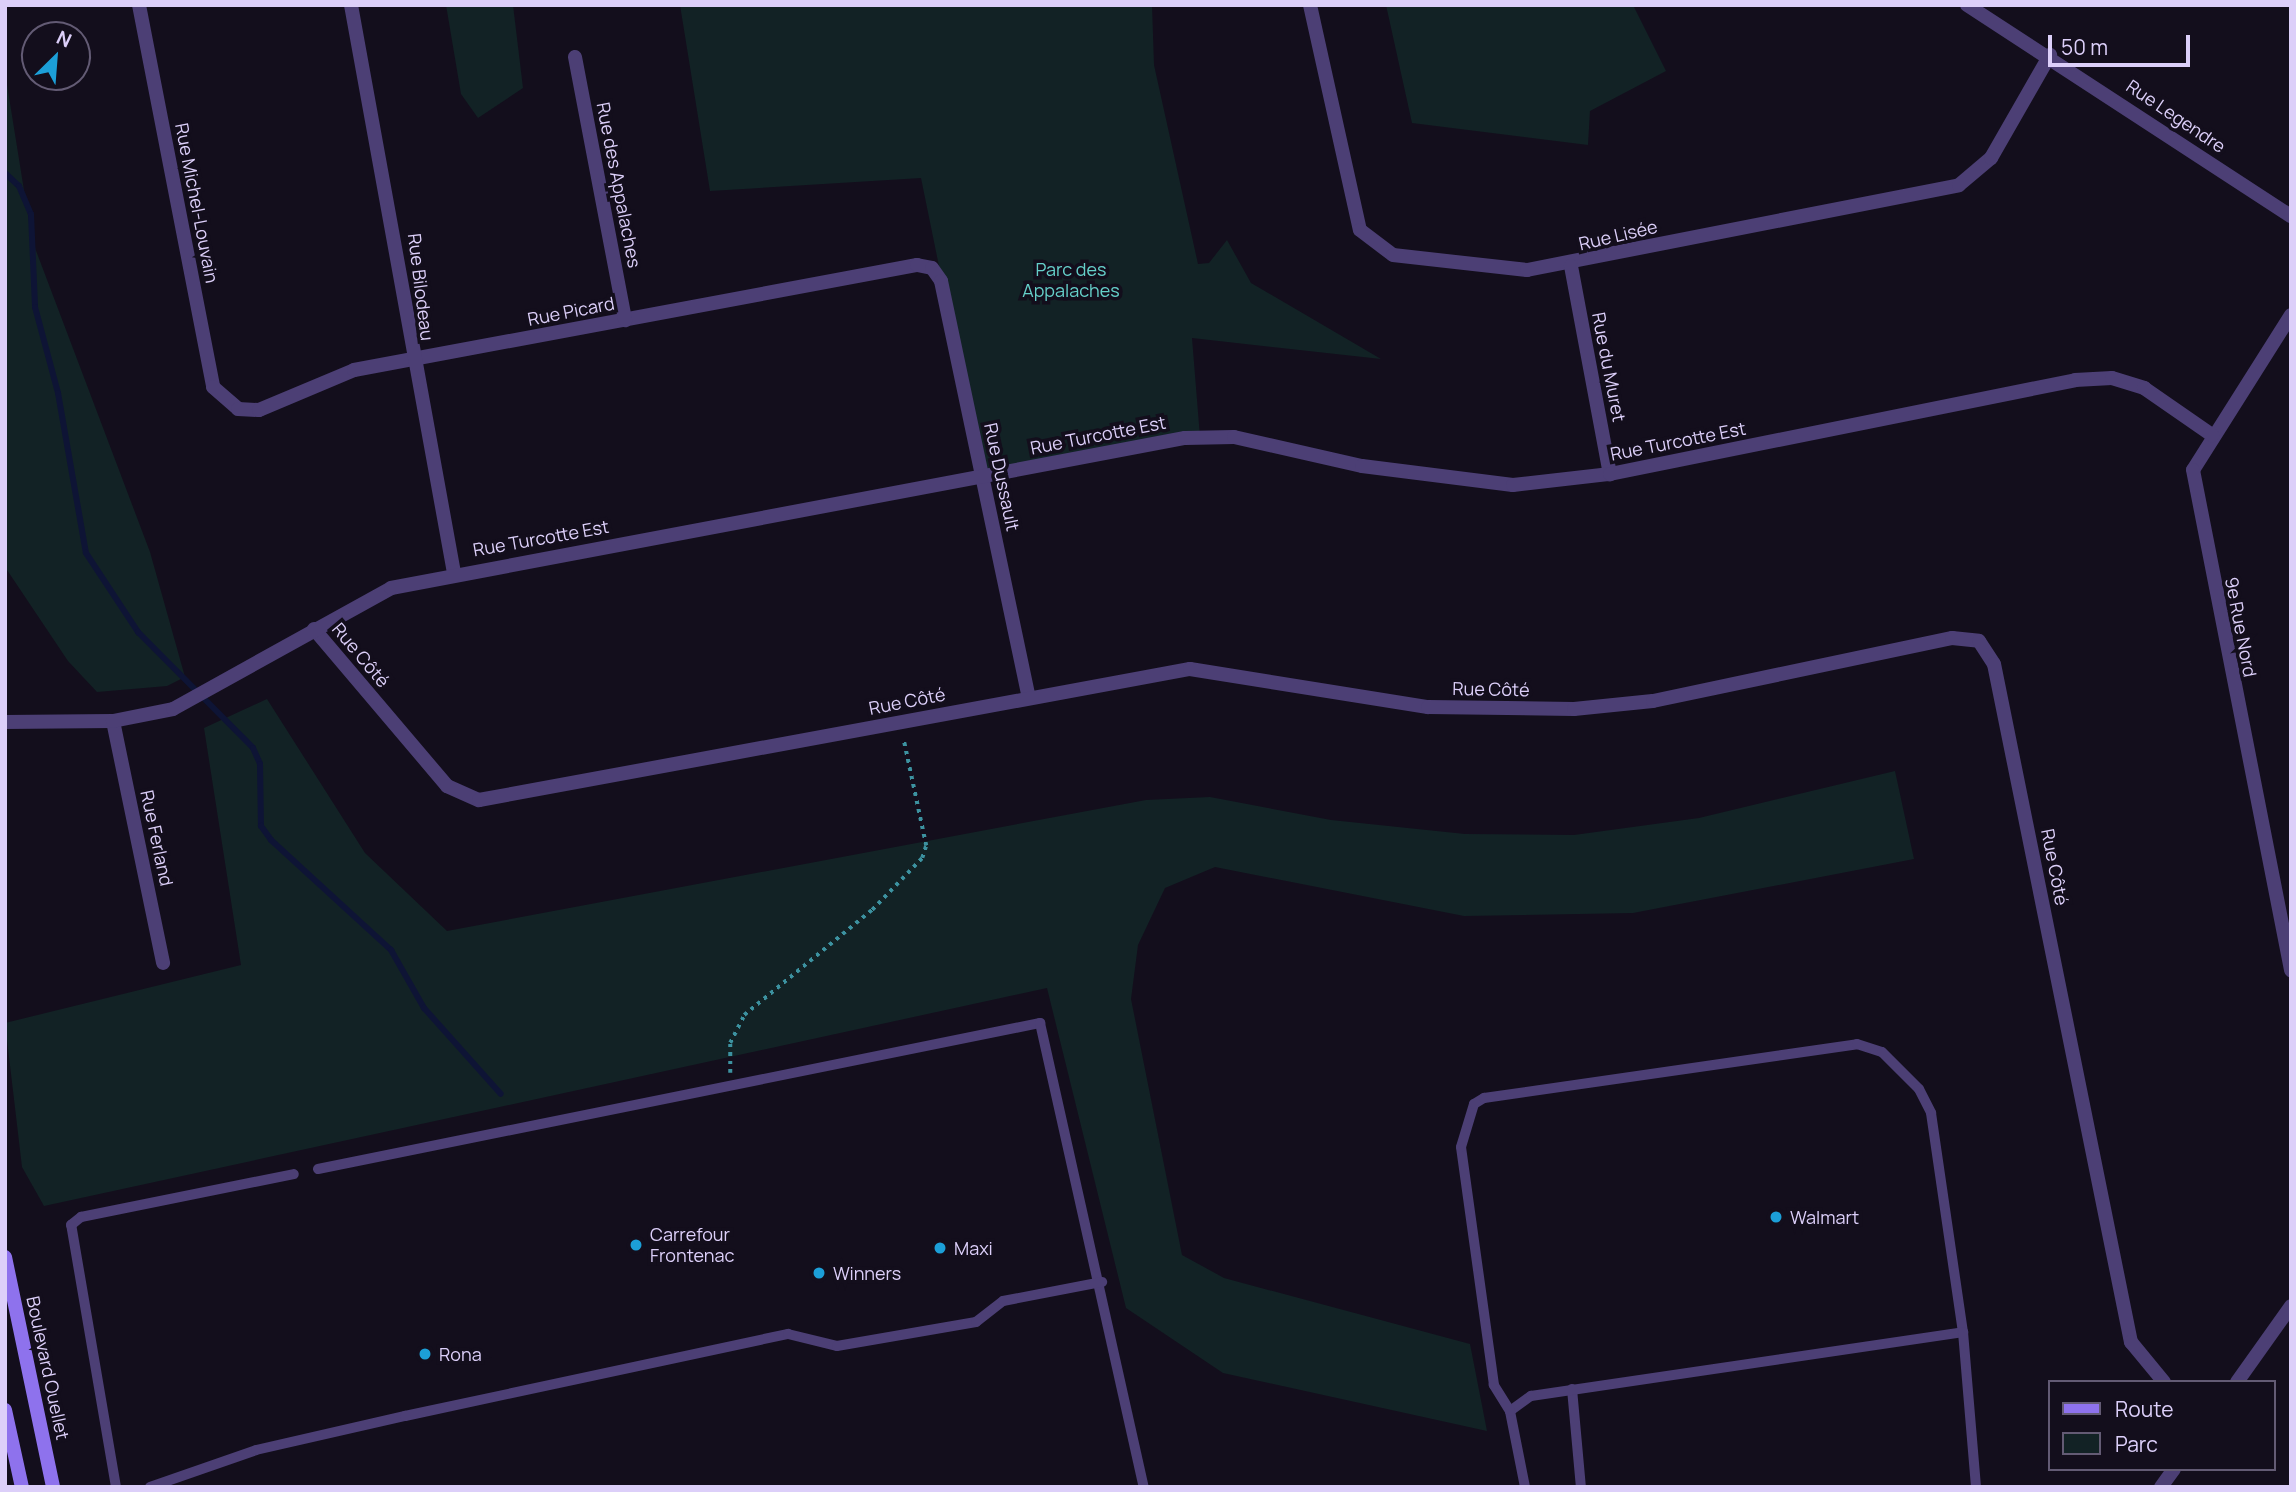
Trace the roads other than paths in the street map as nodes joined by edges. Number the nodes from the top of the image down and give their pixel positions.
1 (139, 5) edge
2 (351, 5) edge
3 (1310, 5) edge
4 (1967, 5) edge
5 (2050, 55) junction
6 (575, 57) dead end
7 (2291, 216) edge
8 (1571, 266) junction
9 (932, 268) joint
10 (2291, 315) edge
11 (625, 320) junction
12 (411, 363) junction
13 (226, 403) joint
14 (2212, 435) junction
15 (1610, 474) junction
16 (982, 477) junction
17 (454, 573) junction
18 (314, 629) junction
19 (1029, 698) junction
20 (113, 721) junction
21 (5, 722) edge
22 (163, 963) dead end
23 (2291, 970) edge
24 (318, 1169) dead end
25 (294, 1174) dead end
26 (5, 1257) edge
27 (1102, 1282) junction
28 (2291, 1306) edge
29 (1963, 1332) junction
30 (2162, 1380) edge
31 (2238, 1380) edge
32 (1572, 1389) junction
33 (5, 1410) edge
34 (1510, 1412) junction
35 (2173, 1471) edge
36 (22, 1487) edge
37 (53, 1487) edge
38 (116, 1487) edge
39 (150, 1487) edge
40 (1144, 1487) edge
41 (1525, 1487) edge
42 (1581, 1487) edge
43 (1976, 1487) edge
44 (2161, 1487) edge

1 - 13 street, Rue Michel-Louvain
2 - 12 street, Rue Bilodeau
3 - 8 street, Rue Lisée
4 - 5 street, Rue Legendre
5 - 7 street, Rue Legendre
5 - 8 street, Rue Lisée
6 - 11 street, Rue des Appalaches
8 - 15 street, Rue du Muret
9 - 11 street, Rue Picard
9 - 16 street, Rue Dussault
10 - 14 street, 9e Rue Nord
11 - 12 street, Rue Picard
12 - 13 street, Rue Picard
12 - 17 street, Rue Bilodeau
14 - 15 street, Rue Turcotte Est
14 - 23 street, 9e Rue Nord
15 - 16 street, Rue Turcotte Est
16 - 17 street, Rue Turcotte Est
16 - 19 street, Rue Dussault
17 - 18 street, Rue Turcotte Est
18 - 19 street, Rue Côté
18 - 20 street, Rue Turcotte Est
19 - 30 street, Rue Côté
20 - 21 street, Rue Turcotte Est
20 - 22 street, Rue Ferland
24 - 27 lane
25 - 38 lane
26 - 37 street, Boulevard Ouellet
27 - 39 lane
27 - 40 lane
28 - 31 street
29 - 32 lane
29 - 34 lane
29 - 43 lane
32 - 34 lane
32 - 42 lane
33 - 36 street
34 - 41 lane
35 - 44 street

